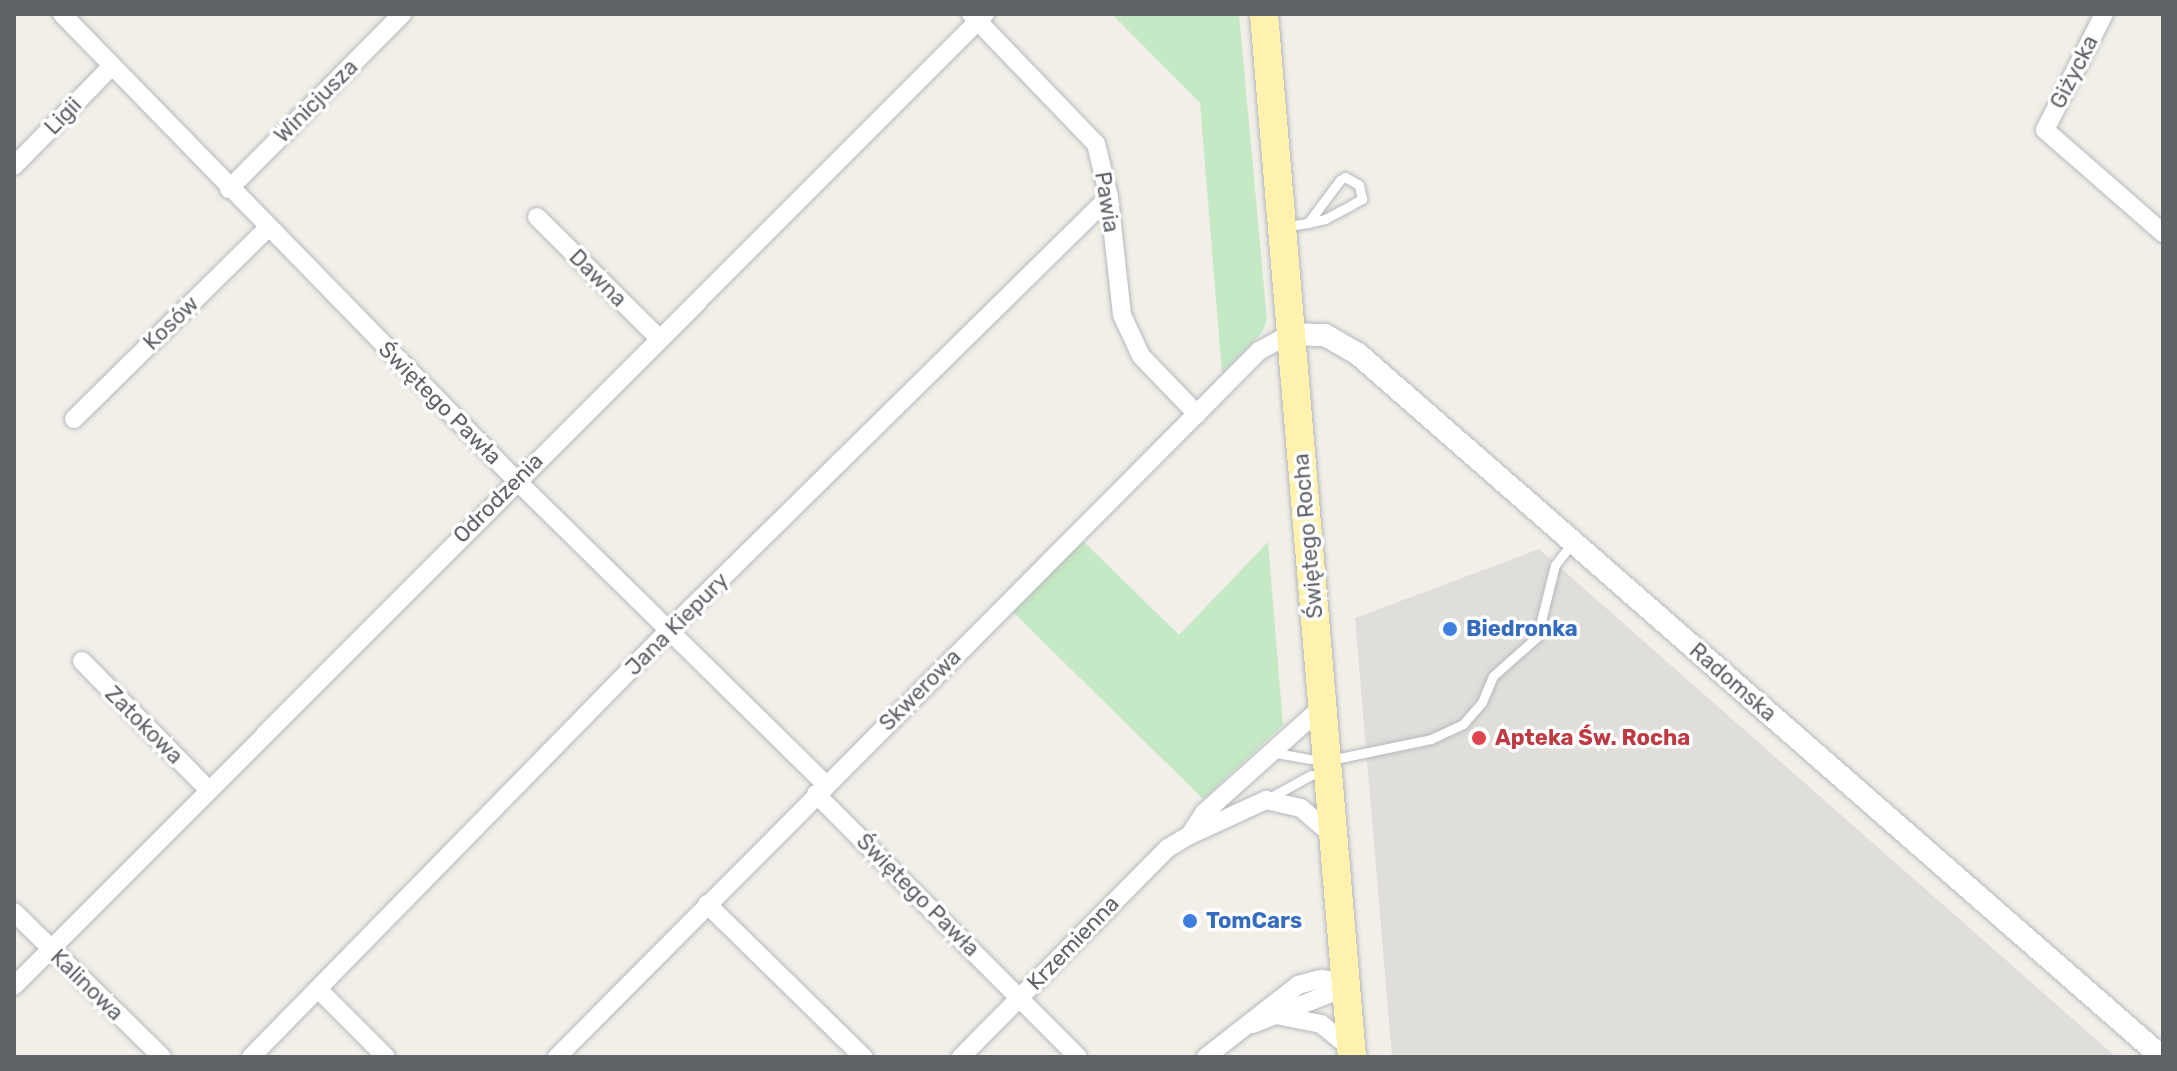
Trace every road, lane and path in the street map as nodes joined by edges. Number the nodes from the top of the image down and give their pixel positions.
1 (62, 14) edge
2 (402, 14) edge
3 (1264, 14) edge
4 (2104, 14) edge
5 (978, 16) edge
6 (112, 66) junction
7 (14, 166) edge
8 (229, 189) junction
9 (1109, 197) junction
10 (537, 217) dead end
11 (1295, 225) junction
12 (268, 228) junction
13 (2163, 233) edge
14 (1290, 334) junction
15 (659, 338) junction
16 (1197, 414) junction
17 (74, 419) dead end
18 (516, 480) junction
19 (1573, 542) junction
20 (671, 628) junction
21 (82, 661) dead end
22 (1322, 707) junction
23 (1269, 753) junction
24 (1316, 765) junction
25 (207, 788) junction
26 (820, 789) junction
27 (1266, 800) junction
28 (1190, 835) junction
29 (1333, 836) junction
30 (707, 904) junction
31 (14, 912) edge
32 (50, 948) junction
33 (1343, 949) junction
34 (1308, 981) junction
35 (1347, 985) junction
36 (14, 986) edge
37 (318, 989) junction
38 (1021, 997) junction
39 (1270, 1017) junction
40 (1236, 1031) junction
41 (1352, 1053) edge
42 (162, 1057) edge
43 (251, 1057) edge
44 (386, 1057) edge
45 (557, 1057) edge
46 (863, 1057) edge
47 (961, 1057) edge
48 (1078, 1057) edge
49 (1206, 1057) edge
50 (2162, 1057) edge

1 - 6 street, Świętego Pawła
2 - 8 street, Winicjusza
3 - 11 main road, Świętego Rocha
4 - 13 street, Giżycka
5 - 9 street, Pawia
5 - 15 street, Odrodzenia
6 - 7 street, Ligii
6 - 8 street, Świętego Pawła
8 - 12 street, Świętego Pawła
9 - 16 street, Pawia
9 - 20 street, Jana Kiepury
10 - 15 street, Dawna
11 - 11 lane
11 - 14 main road, Świętego Rocha
12 - 17 street, Kosów
12 - 18 street, Świętego Pawła
14 - 16 street, Skwerowa
14 - 19 street, Radomska
14 - 22 main road, Świętego Rocha
15 - 18 street, Odrodzenia
16 - 26 street, Skwerowa
18 - 20 street, Świętego Pawła
18 - 25 street, Odrodzenia
19 - 24 lane
19 - 50 street, Radomska
20 - 26 street, Świętego Pawła
20 - 37 street, Jana Kiepury
21 - 25 street, Zatokowa
22 - 23 street, Krzemienna
22 - 24 main road, Świętego Rocha
23 - 24 lane
23 - 28 street, Krzemienna
24 - 27 lane
24 - 29 main road, Świętego Rocha
25 - 32 street, Odrodzenia
26 - 30 street, Skwerowa
26 - 38 street, Świętego Pawła
27 - 28 street, Krzemienna
27 - 29 street
28 - 38 street, Krzemienna
29 - 33 main road, Świętego Rocha
30 - 45 street, Skwerowa
30 - 46 street
31 - 32 street, Kalinowa
32 - 36 street, Odrodzenia
32 - 42 street, Kalinowa
33 - 34 street
33 - 35 main road, Świętego Rocha
34 - 35 street
34 - 40 street
35 - 39 street
35 - 41 main road, Świętego Rocha
37 - 43 street, Jana Kiepury
37 - 44 street
38 - 47 street, Krzemienna
38 - 48 street, Świętego Pawła
39 - 40 street
39 - 41 street
40 - 49 street

